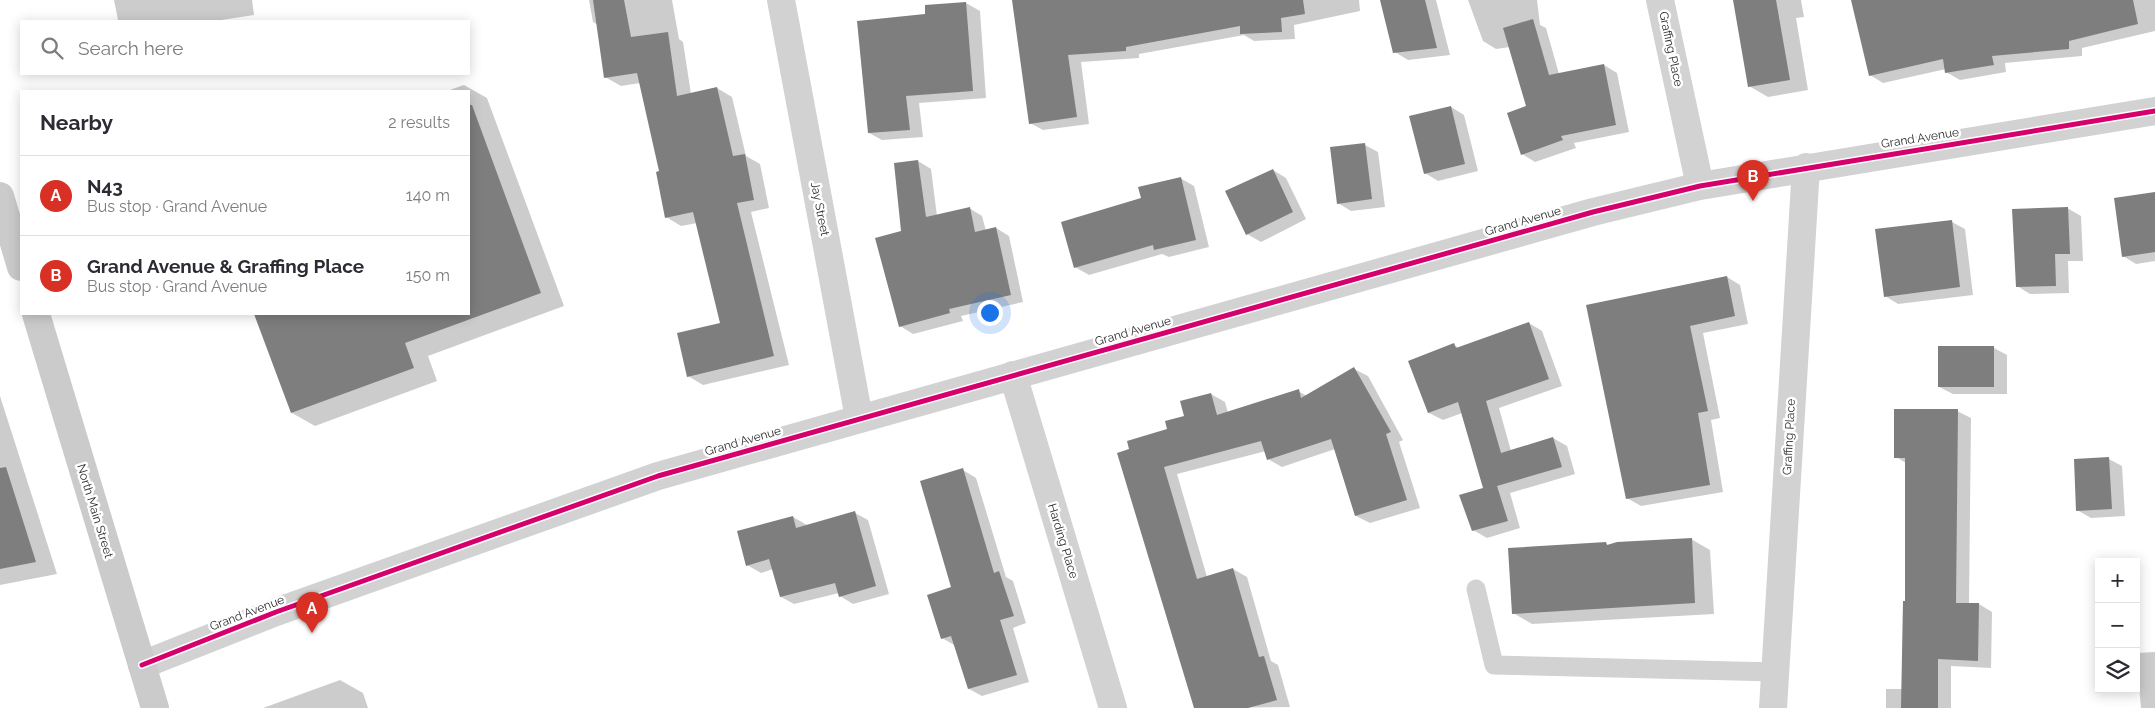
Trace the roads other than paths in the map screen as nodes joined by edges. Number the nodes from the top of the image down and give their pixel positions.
1 (781, 0) edge
2 (1660, 0) edge
3 (2155, 111) edge
4 (1806, 167) junction
5 (1700, 186) junction
6 (0, 196) edge
7 (20, 263) edge
8 (36, 315) edge
9 (1013, 375) junction
10 (859, 418) junction
11 (1476, 589) dead end
12 (142, 665) junction
13 (1775, 672) junction
14 (155, 708) edge
15 (1113, 708) edge
16 (1773, 708) edge

1 - 10 street, Jay Street
2 - 5 street, Graffing Place
3 - 4 street, Grand Avenue
4 - 5 street, Grand Avenue
4 - 13 street, Graffing Place
5 - 9 street, Grand Avenue
6 - 7 main road
8 - 12 main road, North Main Street
9 - 10 street, Grand Avenue
9 - 15 street, Harding Place
10 - 12 street, Grand Avenue
11 - 13 lane
12 - 14 main road, North Main Street
13 - 16 street, Graffing Place

